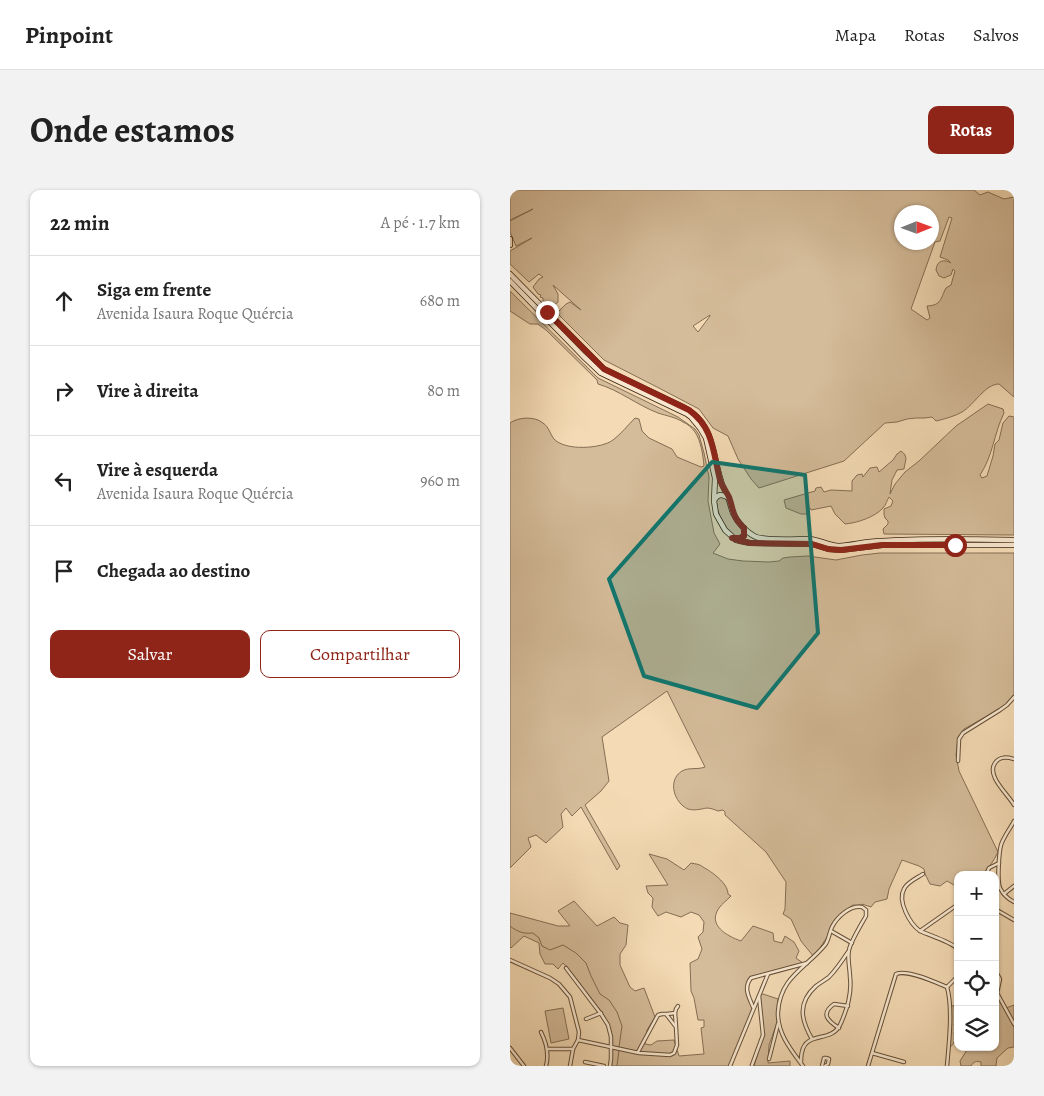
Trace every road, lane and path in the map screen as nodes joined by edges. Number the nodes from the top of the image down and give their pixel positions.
1 (510, 239) edge
2 (510, 245) edge
3 (510, 274) edge
4 (510, 281) edge
5 (729, 498) junction
6 (714, 501) junction
7 (744, 528) junction
8 (732, 538) junction
9 (1014, 540) edge
10 (1014, 545) edge
11 (1014, 697) edge
12 (1014, 759) edge
13 (958, 761) dead end
14 (1014, 805) edge
15 (1014, 821) edge
16 (999, 863) junction
17 (988, 871) edge
18 (923, 874) dead end
19 (1014, 886) edge
20 (1004, 894) junction
21 (1014, 902) edge
22 (954, 907) edge
23 (999, 911) edge
24 (1014, 920) edge
25 (831, 931) junction
26 (920, 932) junction
27 (852, 943) junction
28 (954, 946) edge
29 (848, 951) junction
30 (510, 960) edge
31 (808, 962) junction
32 (794, 967) junction
33 (566, 968) dead end
34 (797, 972) junction
35 (768, 974) junction
36 (954, 980) edge
37 (947, 987) junction
38 (999, 997) edge
39 (750, 1002) junction
40 (757, 1003) junction
41 (678, 1006) dead end
42 (848, 1006) junction
43 (753, 1009) junction
44 (601, 1013) junction
45 (675, 1013) junction
46 (666, 1014) junction
47 (586, 1019) dead end
48 (778, 1023) junction
49 (1014, 1024) edge
50 (676, 1028) junction
51 (839, 1028) junction
52 (776, 1030) junction
53 (781, 1030) junction
54 (541, 1032) dead end
55 (812, 1039) junction
56 (578, 1040) junction
57 (610, 1047) junction
58 (510, 1048) edge
59 (547, 1049) junction
60 (573, 1049) junction
61 (638, 1052) junction
62 (802, 1052) junction
63 (872, 1053) junction
64 (796, 1055) junction
65 (769, 1059) dead end
66 (585, 1062) dead end
67 (904, 1062) dead end
68 (752, 1065) edge
69 (802, 1065) edge
70 (524, 1066) edge
71 (546, 1066) edge
72 (570, 1066) edge
73 (604, 1066) edge
74 (610, 1066) edge
75 (730, 1066) edge
76 (868, 1066) edge
77 (947, 1066) edge

1 - 2 main road
3 - 5 main road
4 - 6 main road
5 - 6 main road
5 - 7 main road
6 - 8 main road
7 - 8 main road
7 - 9 main road
8 - 10 main road
11 - 13 street
12 - 14 street
15 - 16 street
16 - 17 street
16 - 20 street
18 - 26 street
19 - 20 street
20 - 21 street
22 - 26 street
23 - 24 street
25 - 27 street
25 - 27 street
25 - 31 street
26 - 28 street
27 - 29 street
29 - 42 street
29 - 55 street
30 - 56 street
31 - 32 street
31 - 34 street
32 - 34 street
32 - 35 street
33 - 44 street
34 - 48 street
35 - 39 street
35 - 40 street
36 - 37 street
37 - 63 street
37 - 77 street
38 - 49 street
39 - 40 street
39 - 43 street
40 - 43 street
40 - 68 street
41 - 45 street
42 - 51 street
42 - 51 street
43 - 75 street
44 - 47 street
44 - 57 street
45 - 46 street
45 - 50 street
46 - 50 street
46 - 61 street
48 - 52 street
48 - 53 street
50 - 61 street
51 - 55 street
52 - 53 street
52 - 65 street
53 - 64 street
54 - 59 street
55 - 62 street
56 - 57 street
56 - 60 street
57 - 61 street
57 - 74 street
58 - 70 street
59 - 60 street
59 - 71 street
60 - 72 street
62 - 64 street
62 - 69 street
63 - 67 street
63 - 76 street
64 - 69 street
66 - 73 street

